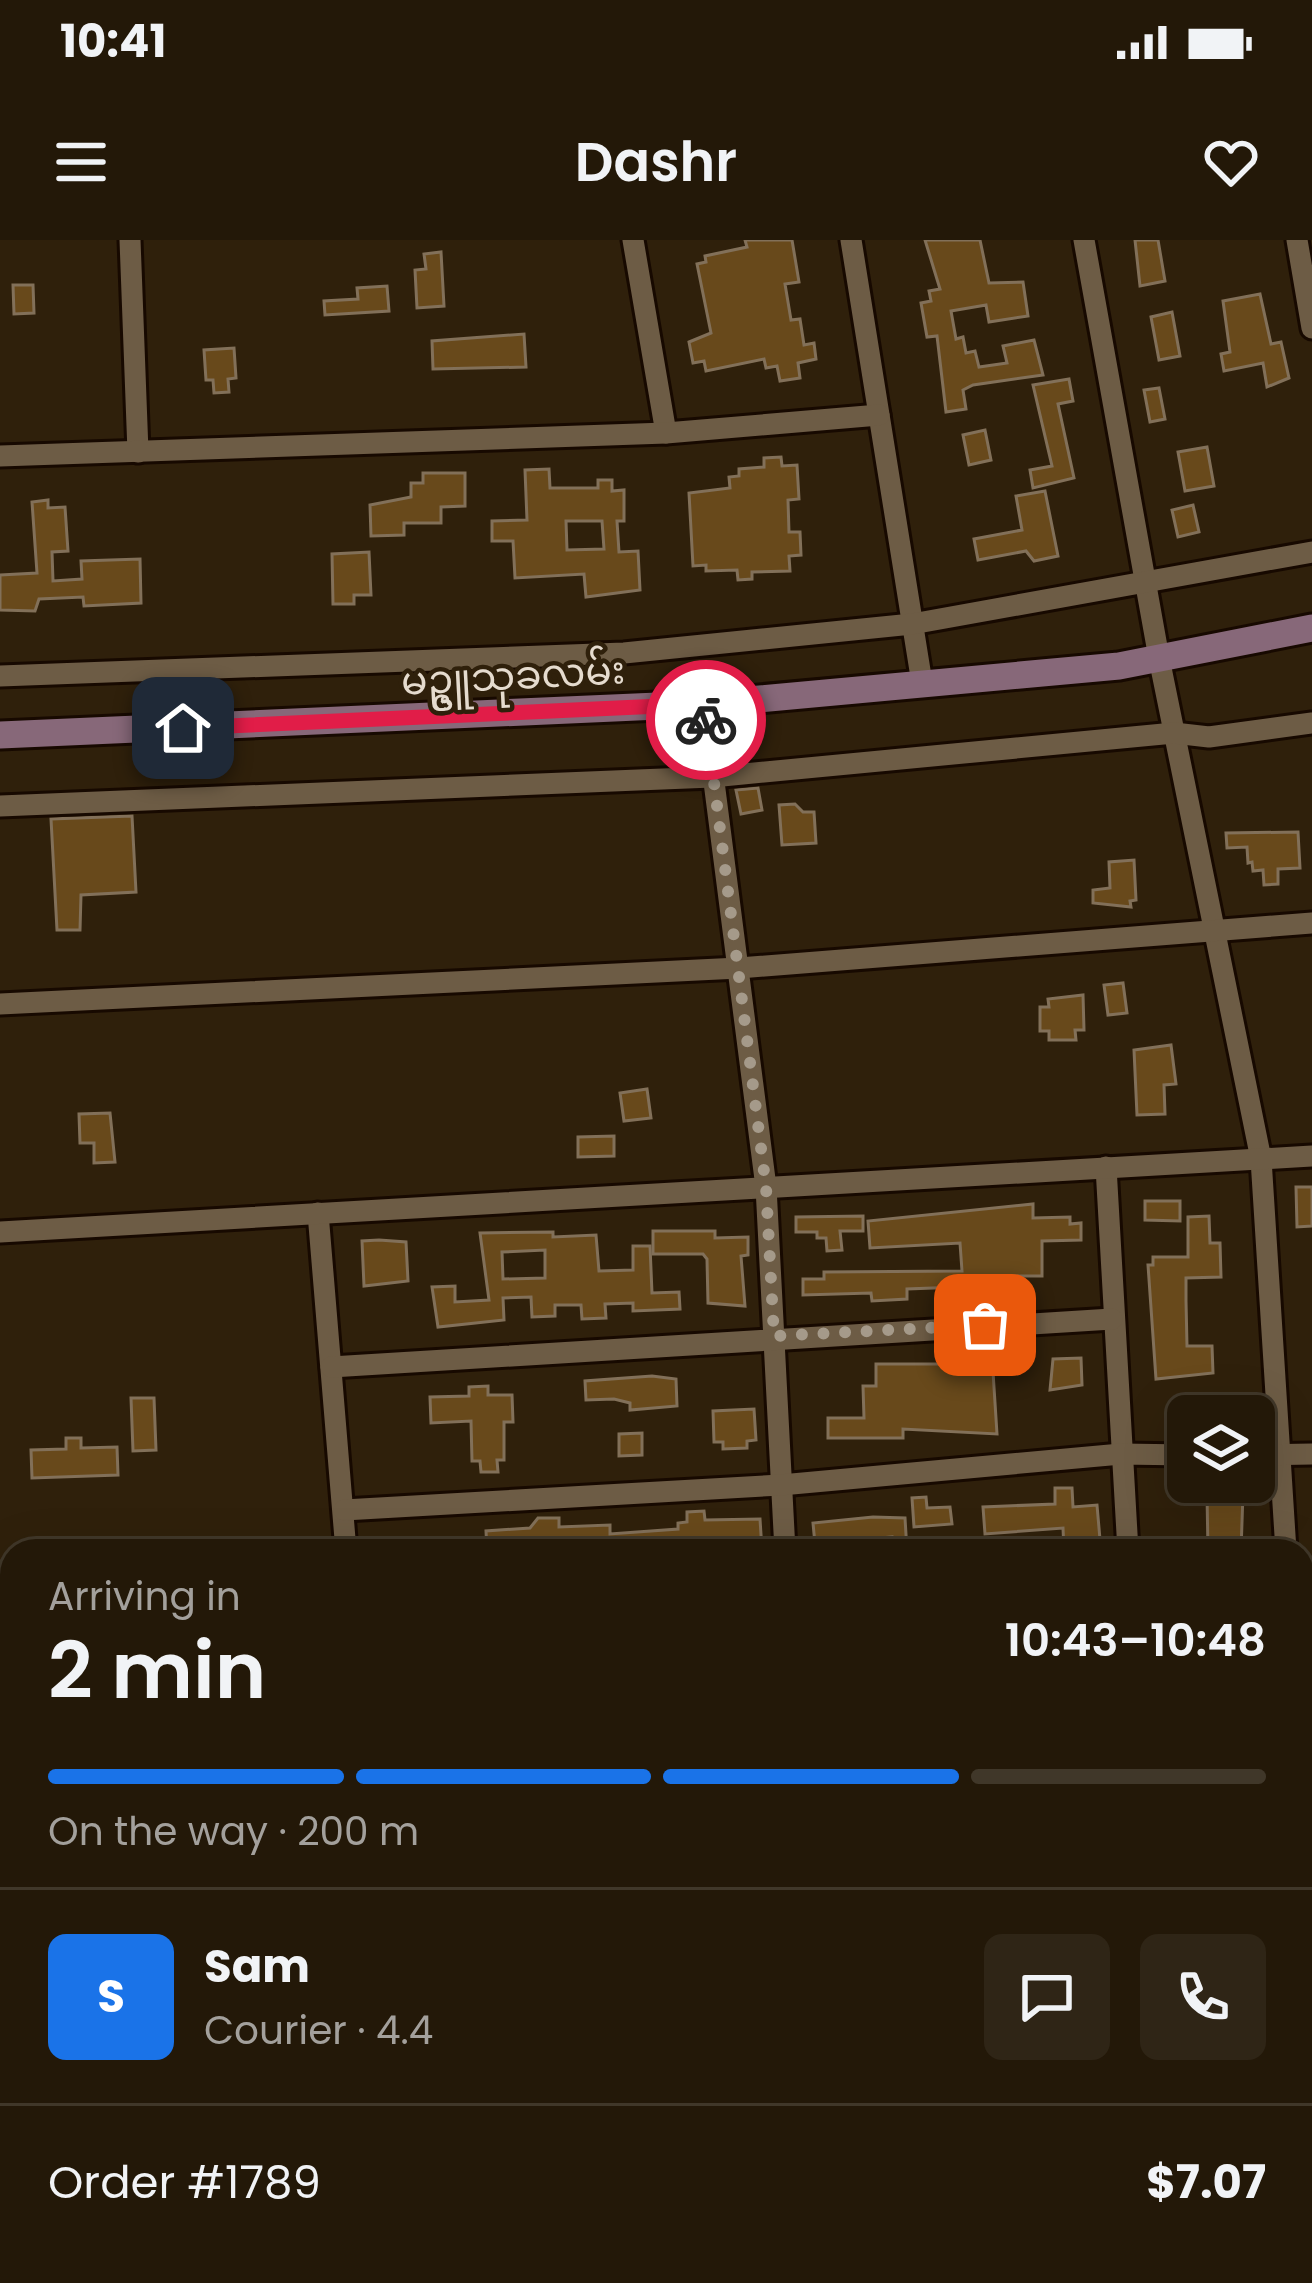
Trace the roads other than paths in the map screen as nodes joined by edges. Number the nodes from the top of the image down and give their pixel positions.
1 (130, 240) edge
2 (633, 240) edge
3 (851, 240) edge
4 (1084, 240) edge
5 (1298, 240) edge
6 (1312, 328) edge
7 (880, 415) junction
8 (666, 433) junction
9 (138, 452) junction
10 (0, 457) edge
11 (1312, 552) edge
12 (1145, 582) junction
13 (912, 624) junction
14 (1312, 628) edge
15 (1159, 658) junction
16 (0, 676) edge
17 (922, 683) junction
18 (704, 704) junction
19 (1312, 723) edge
20 (1174, 733) junction
21 (0, 735) edge
22 (712, 777) junction
23 (0, 806) edge
24 (1312, 922) edge
25 (1215, 934) junction
26 (740, 968) junction
27 (0, 1004) edge
28 (1312, 1156) edge
29 (1261, 1159) junction
30 (1106, 1167) junction
31 (766, 1187) junction
32 (318, 1213) junction
33 (0, 1232) edge
34 (1112, 1319) junction
35 (774, 1336) junction
36 (331, 1366) junction
37 (1121, 1454) junction
38 (1312, 1454) edge
39 (1167, 1455) edge
40 (1275, 1456) edge
41 (1280, 1456) junction
42 (781, 1485) junction
43 (344, 1510) junction
44 (345, 1539) edge
45 (784, 1539) edge
46 (1127, 1539) edge
47 (1285, 1539) edge

1 - 9 street
2 - 8 street
3 - 7 street
4 - 12 street
5 - 6 street
7 - 8 street
7 - 13 street
8 - 9 street
9 - 10 street
11 - 12 street
12 - 13 street
12 - 15 street
13 - 16 street
13 - 17 street
14 - 15 street, မဥ္ဇူသုခလမ်း
15 - 17 street, မဥ္ဇူသုခလမ်း
15 - 20 street
17 - 18 street, မဥ္ဇူသုခလမ်း
18 - 21 street, မဥ္ဇူသုခလမ်း
18 - 22 street
19 - 20 street
20 - 22 street
20 - 25 street
22 - 23 street
22 - 26 street
24 - 25 street
25 - 26 street
25 - 29 street
26 - 27 street
26 - 31 street
28 - 29 street
29 - 30 street
29 - 41 street
30 - 31 street
30 - 34 street
31 - 32 street
31 - 35 street
32 - 33 street
32 - 36 street
34 - 35 street
34 - 37 street
35 - 36 street
35 - 42 street
36 - 43 street
37 - 39 street
37 - 42 street
37 - 46 street
38 - 41 street
40 - 41 street
41 - 47 street
42 - 43 street
42 - 45 street
43 - 44 street

